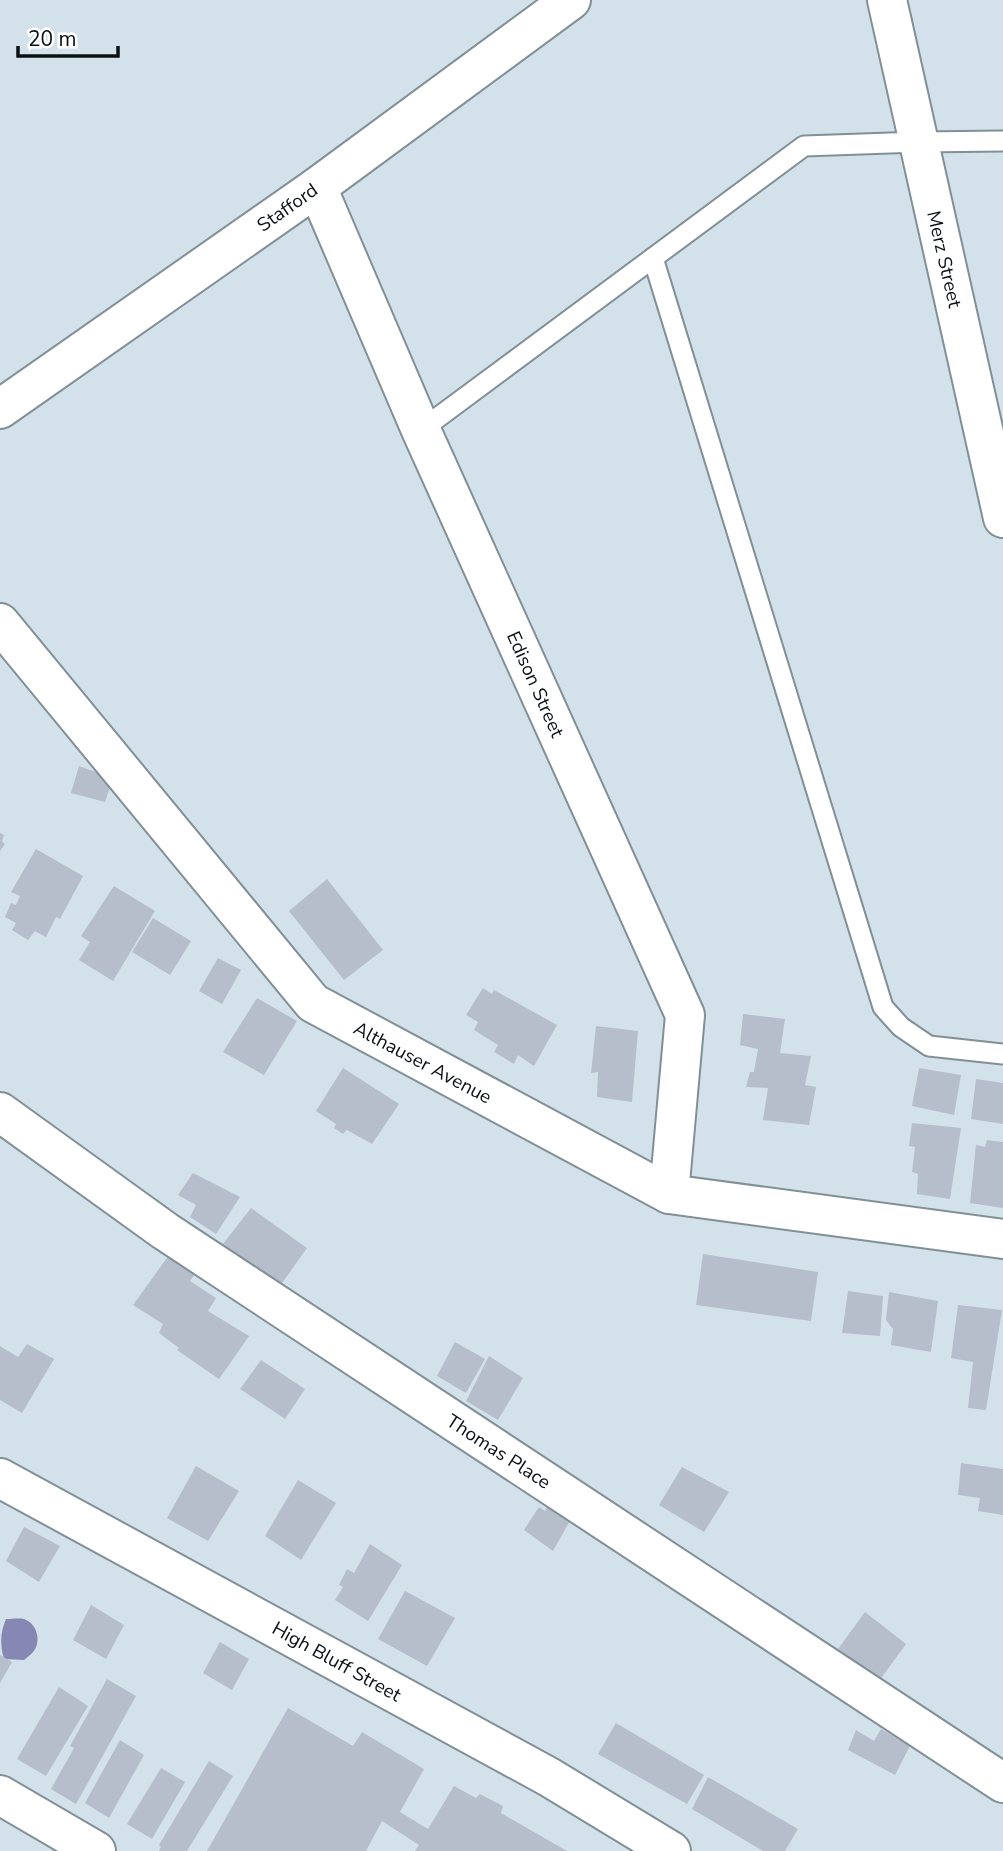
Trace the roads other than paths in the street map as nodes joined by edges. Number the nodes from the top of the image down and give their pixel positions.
1 (571, 0) edge
2 (887, 0) edge
3 (1003, 141) edge
4 (919, 142) junction
5 (317, 187) junction
6 (653, 258) junction
7 (0, 409) edge
8 (421, 430) junction
9 (1003, 518) edge
10 (0, 624) edge
11 (1003, 1054) edge
12 (0, 1112) edge
13 (669, 1194) junction
14 (1003, 1239) edge
15 (0, 1478) edge
16 (1003, 1783) edge
17 (0, 1795) edge
18 (96, 1851) edge
19 (671, 1851) edge

1 - 5 street, Stafford
2 - 4 street, Merz Street
3 - 4 lane
4 - 6 lane
4 - 9 street, Merz Street
5 - 7 street, Stafford
5 - 8 street, Edison Street
6 - 8 lane
6 - 11 lane
8 - 13 street, Edison Street
10 - 13 street, Althauser Avenue
12 - 16 street, Thomas Place
13 - 14 street, Althauser Avenue
15 - 19 street, High Bluff Street
17 - 18 street

